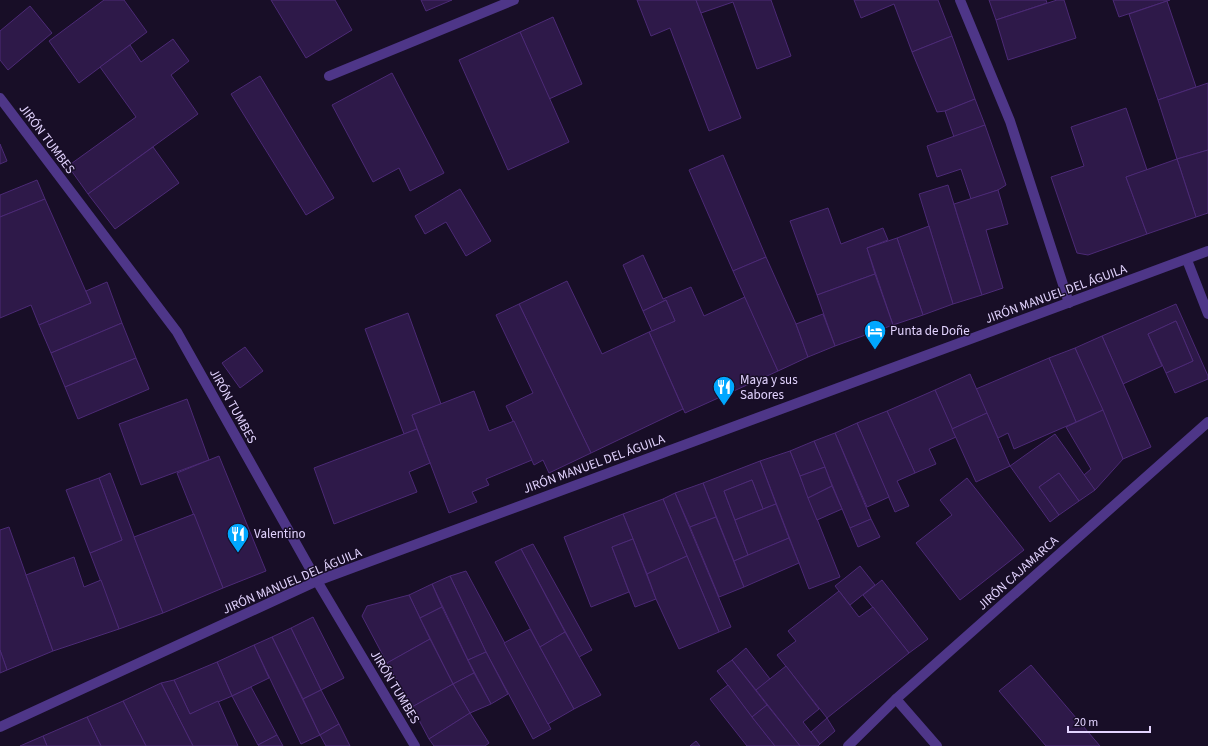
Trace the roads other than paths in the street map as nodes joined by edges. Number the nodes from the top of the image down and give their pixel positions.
1 (514, 0) edge
2 (960, 0) edge
3 (329, 76) dead end
4 (0, 98) edge
5 (1208, 251) edge
6 (1187, 260) junction
7 (1069, 303) junction
8 (1208, 314) edge
9 (1208, 422) edge
10 (317, 581) junction
11 (896, 699) junction
12 (0, 727) edge
13 (415, 746) edge
14 (848, 746) edge
15 (937, 746) edge

1 - 3 street
2 - 7 street
4 - 10 street, JIRÓN TUMBES
5 - 6 street, JIRÓN MANUEL DEL ÁGUILA
6 - 7 street, JIRÓN MANUEL DEL ÁGUILA
6 - 8 street
7 - 10 street, JIRÓN MANUEL DEL ÁGUILA
9 - 11 street, JIRÓN CAJAMARCA
10 - 12 street, JIRÓN MANUEL DEL ÁGUILA
10 - 13 street, JIRÓN TUMBES
11 - 14 street, JIRÓN CAJAMARCA
11 - 15 street

